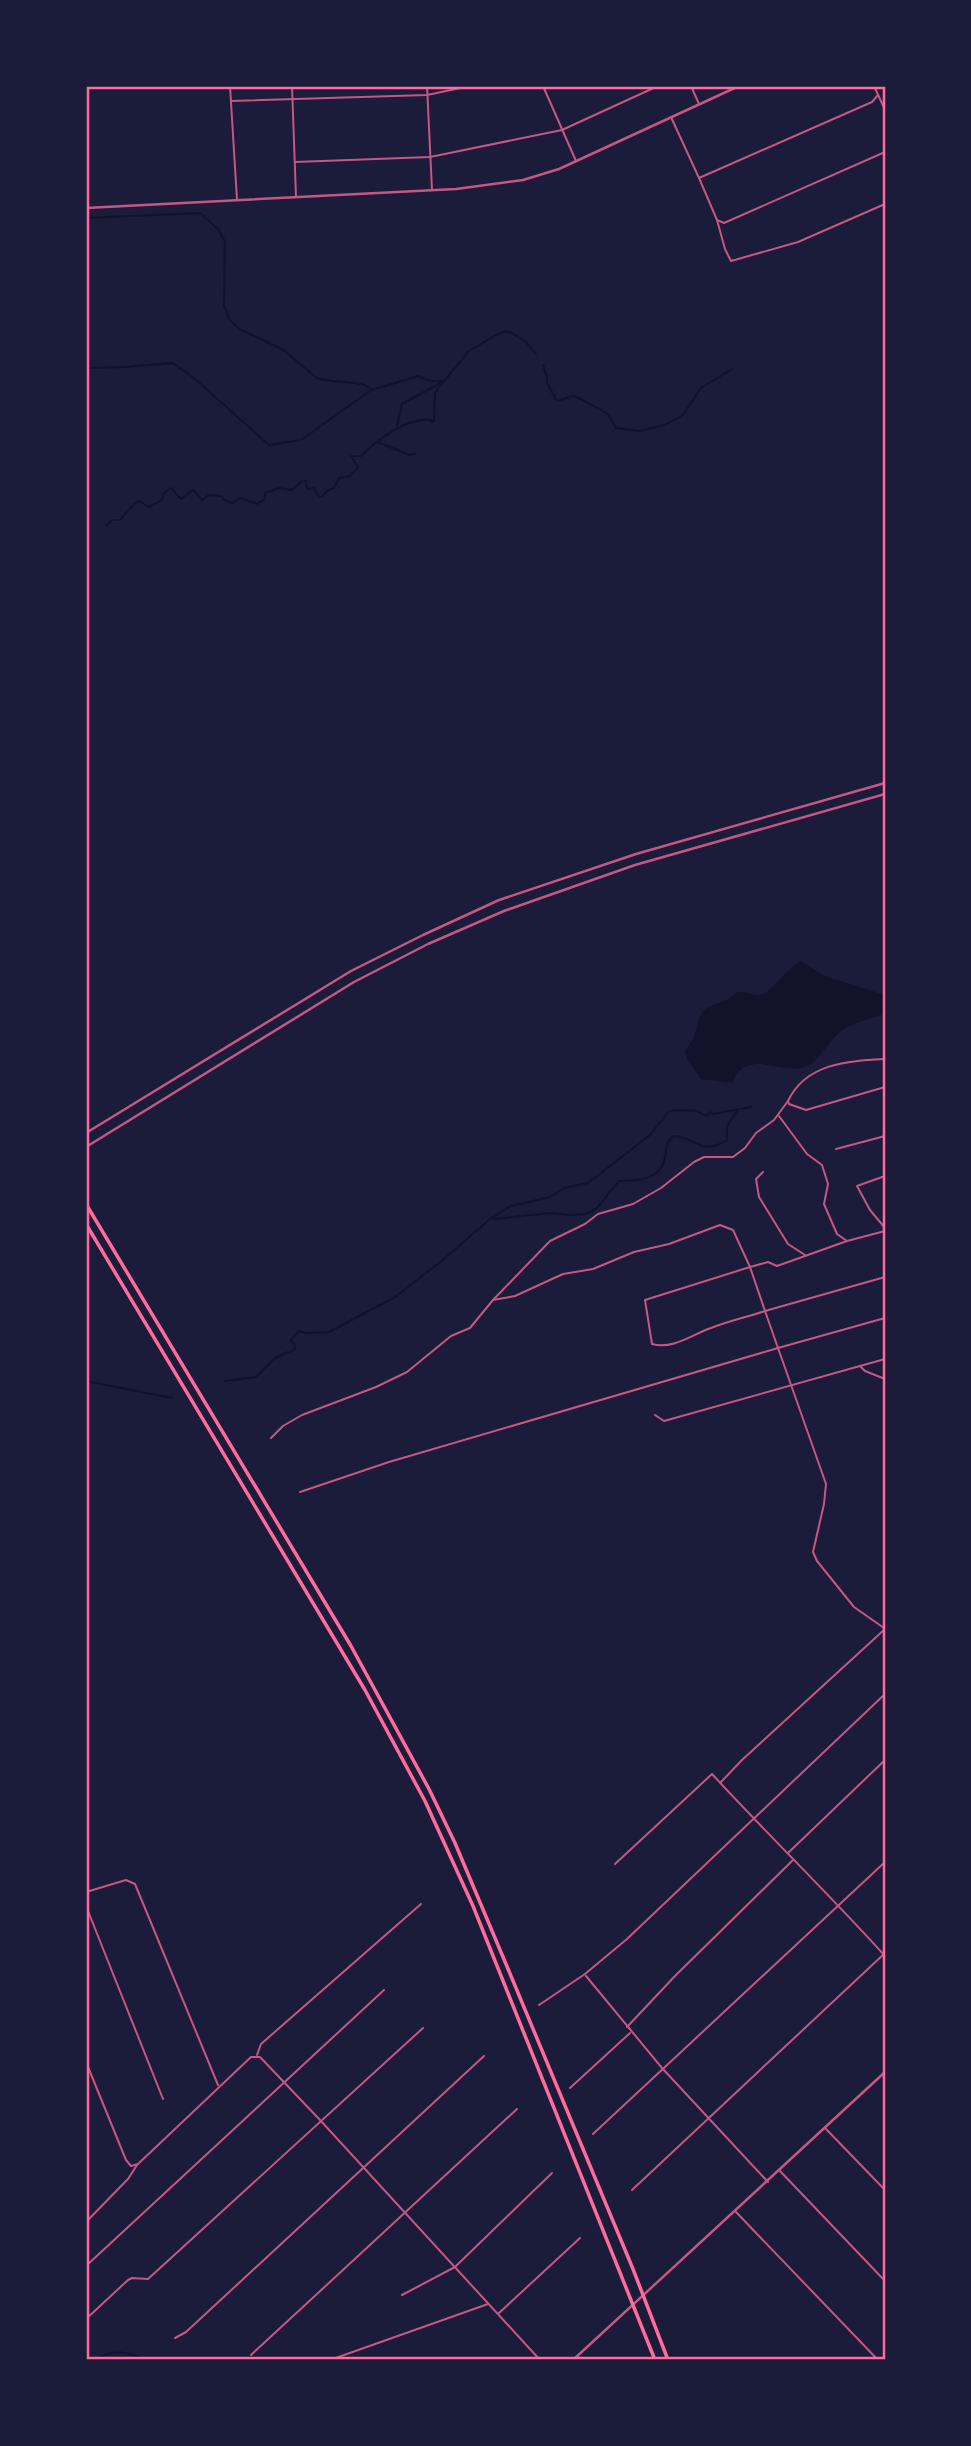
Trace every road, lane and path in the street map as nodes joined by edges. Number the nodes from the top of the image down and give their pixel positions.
1 (230, 86) edge
2 (292, 86) edge
3 (427, 86) edge
4 (470, 86) edge
5 (543, 86) edge
6 (658, 86) edge
7 (691, 86) edge
8 (739, 86) edge
9 (874, 86) edge
10 (427, 95) junction
11 (878, 95) junction
12 (292, 99) junction
13 (231, 101) junction
14 (699, 104) junction
15 (885, 110) edge
16 (671, 117) junction
17 (562, 130) junction
18 (885, 152) edge
19 (430, 158) junction
20 (576, 160) junction
21 (295, 162) junction
22 (699, 178) junction
23 (432, 191) junction
24 (296, 198) junction
25 (237, 200) junction
26 (885, 204) edge
27 (86, 208) edge
28 (717, 220) junction
29 (885, 783) edge
30 (885, 794) edge
31 (885, 1059) edge
32 (885, 1087) edge
33 (788, 1101) junction
34 (778, 1116) junction
35 (86, 1133) edge
36 (885, 1136) edge
37 (86, 1147) edge
38 (835, 1149) dead end
39 (763, 1172) dead end
40 (885, 1176) edge
41 (86, 1204) edge
42 (86, 1224) edge
43 (885, 1229) edge
44 (847, 1241) junction
45 (806, 1255) junction
46 (750, 1267) junction
47 (885, 1277) edge
48 (493, 1300) junction
49 (765, 1311) junction
50 (885, 1318) edge
51 (778, 1348) junction
52 (885, 1359) edge
53 (860, 1366) junction
54 (885, 1379) edge
55 (791, 1386) junction
56 (655, 1415) dead end
57 (271, 1438) dead end
58 (300, 1492) dead end
59 (885, 1629) edge
60 (885, 1694) edge
61 (885, 1760) edge
62 (721, 1783) junction
63 (753, 1818) junction
64 (788, 1853) junction
65 (794, 1859) junction
66 (885, 1862) edge
67 (615, 1864) dead end
68 (86, 1892) edge
69 (421, 1904) dead end
70 (839, 1905) junction
71 (86, 1906) edge
72 (885, 1954) edge
73 (585, 1974) junction
74 (384, 1990) dead end
75 (539, 2005) dead end
76 (627, 2027) junction
77 (423, 2028) dead end
78 (631, 2032) junction
79 (257, 2056) junction
80 (484, 2056) dead end
81 (86, 2062) edge
82 (662, 2068) junction
83 (885, 2072) edge
84 (285, 2082) junction
85 (219, 2086) junction
86 (570, 2088) dead end
87 (163, 2099) dead end
88 (517, 2109) dead end
89 (708, 2119) junction
90 (320, 2120) junction
91 (825, 2129) junction
92 (593, 2134) dead end
93 (138, 2164) junction
94 (362, 2167) junction
95 (780, 2171) junction
96 (552, 2173) dead end
97 (768, 2182) junction
98 (632, 2190) dead end
99 (885, 2190) edge
100 (735, 2212) junction
101 (405, 2213) junction
102 (86, 2220) edge
103 (580, 2238) dead end
104 (86, 2266) edge
105 (455, 2267) junction
106 (885, 2281) edge
107 (402, 2295) dead end
108 (489, 2303) junction
109 (499, 2313) junction
110 (86, 2319) edge
111 (175, 2338) dead end
112 (251, 2355) dead end
113 (330, 2360) edge
114 (540, 2360) edge
115 (573, 2360) edge
116 (655, 2360) edge
117 (668, 2360) edge
118 (878, 2360) edge

1 - 13 street
2 - 12 street
3 - 10 street
4 - 10 street
5 - 17 street
6 - 17 street
7 - 14 street
8 - 14 street
9 - 11 street
10 - 12 street
10 - 19 street
11 - 15 street
11 - 22 street
12 - 13 street
12 - 21 street
13 - 25 street
14 - 16 street
16 - 20 street
16 - 22 street
17 - 19 street
17 - 20 street
18 - 28 street
19 - 21 street
19 - 23 street
20 - 23 street
21 - 24 street
22 - 28 street
23 - 24 street
24 - 25 street
25 - 27 street
26 - 28 street
29 - 35 street
30 - 37 street
31 - 33 street
32 - 33 street
33 - 34 street
34 - 44 street
34 - 48 street
36 - 38 street
39 - 45 street
40 - 43 street
41 - 117 highway
42 - 116 highway
43 - 44 street
44 - 45 street
45 - 46 street
46 - 48 street
46 - 49 street
46 - 49 street
47 - 49 street
48 - 57 street
49 - 51 street
50 - 51 street
51 - 55 street
51 - 58 street
52 - 53 street
53 - 54 street
53 - 55 street
55 - 56 street
55 - 59 street
59 - 62 street
60 - 63 street
61 - 64 street
62 - 63 street
62 - 67 street
63 - 64 street
63 - 73 street
64 - 65 street
65 - 70 street
65 - 76 street
66 - 70 street
68 - 85 street
69 - 79 street
70 - 72 street
70 - 82 street
71 - 87 street
72 - 89 street
73 - 75 street
73 - 76 street
74 - 84 street
76 - 78 street
77 - 90 street
78 - 82 street
78 - 86 street
79 - 84 street
79 - 85 street
80 - 94 street
81 - 93 street
82 - 89 street
82 - 92 street
83 - 91 street
84 - 90 street
84 - 104 street
85 - 93 street
88 - 101 street
89 - 97 street
89 - 98 street
90 - 94 street
90 - 110 street
91 - 95 street
91 - 99 street
93 - 102 street
94 - 101 street
94 - 111 street
95 - 97 street
95 - 106 street
96 - 105 street
97 - 100 street
100 - 115 street
100 - 118 street
101 - 105 street
101 - 112 street
103 - 109 street
105 - 107 street
105 - 108 street
108 - 109 street
108 - 113 street
109 - 114 street

